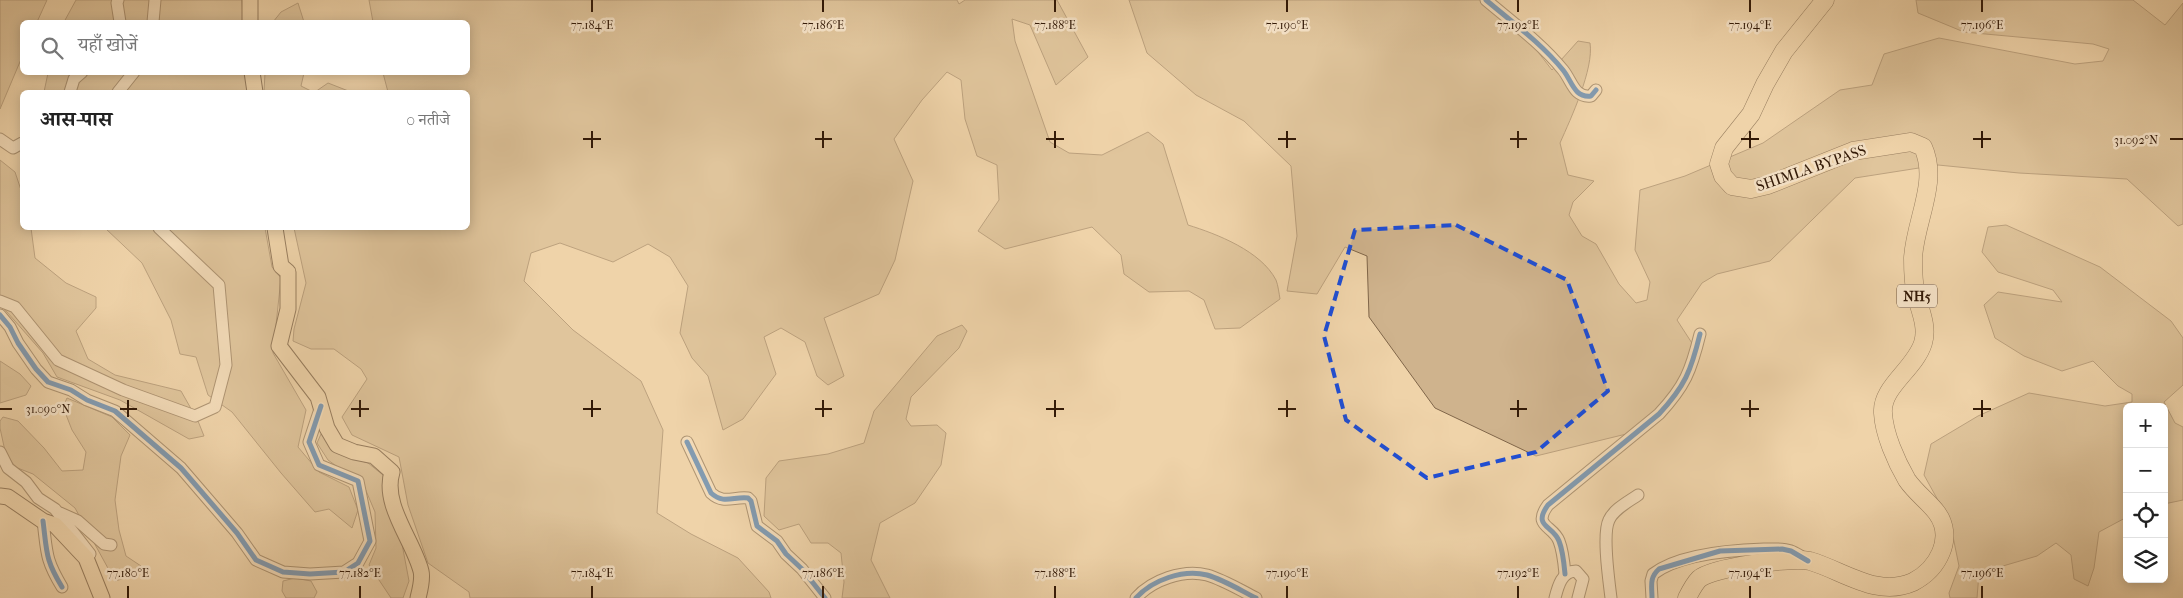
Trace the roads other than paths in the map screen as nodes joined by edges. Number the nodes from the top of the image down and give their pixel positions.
1 (118, 0) edge
2 (155, 0) edge
3 (250, 0) edge
4 (1486, 0) edge
5 (1825, 0) edge
6 (120, 20) edge
7 (153, 20) edge
8 (250, 20) edge
9 (79, 75) edge
10 (132, 75) edge
11 (253, 75) edge
12 (71, 90) edge
13 (120, 90) edge
14 (256, 90) edge
15 (1596, 90) dead end
16 (0, 139) edge
17 (20, 144) edge
18 (161, 230) edge
19 (275, 230) edge
20 (0, 301) edge
21 (0, 315) edge
22 (1700, 334) dead end
23 (320, 406) junction
24 (687, 442) dead end
25 (0, 452) edge
26 (1638, 495) dead end
27 (0, 496) edge
28 (58, 512) junction
29 (43, 521) junction
30 (111, 545) dead end
31 (1808, 561) junction
32 (1565, 574) junction
33 (94, 577) junction
34 (62, 587) dead end
35 (102, 598) edge
36 (418, 598) edge
37 (825, 598) edge
38 (1136, 598) edge
39 (1256, 598) edge
40 (1555, 598) edge
41 (1578, 598) edge
42 (1610, 598) edge
43 (1652, 598) edge
44 (1688, 598) edge

1 - 6 street
2 - 7 street
3 - 8 main road
4 - 15 street
5 - 31 highway, SHIMLA BYPASS / NH5
9 - 12 street
10 - 13 street
11 - 14 main road
16 - 17 street
18 - 20 street
19 - 23 main road
21 - 23 street
22 - 32 street
23 - 36 main road
24 - 37 street
25 - 28 street
26 - 42 street
27 - 29 main road
28 - 30 street
28 - 33 street
29 - 33 main road
29 - 34 street
31 - 43 street
31 - 44 highway, SHIMLA BYPASS / NH5
32 - 40 street
32 - 41 street
33 - 35 main road
38 - 39 street

